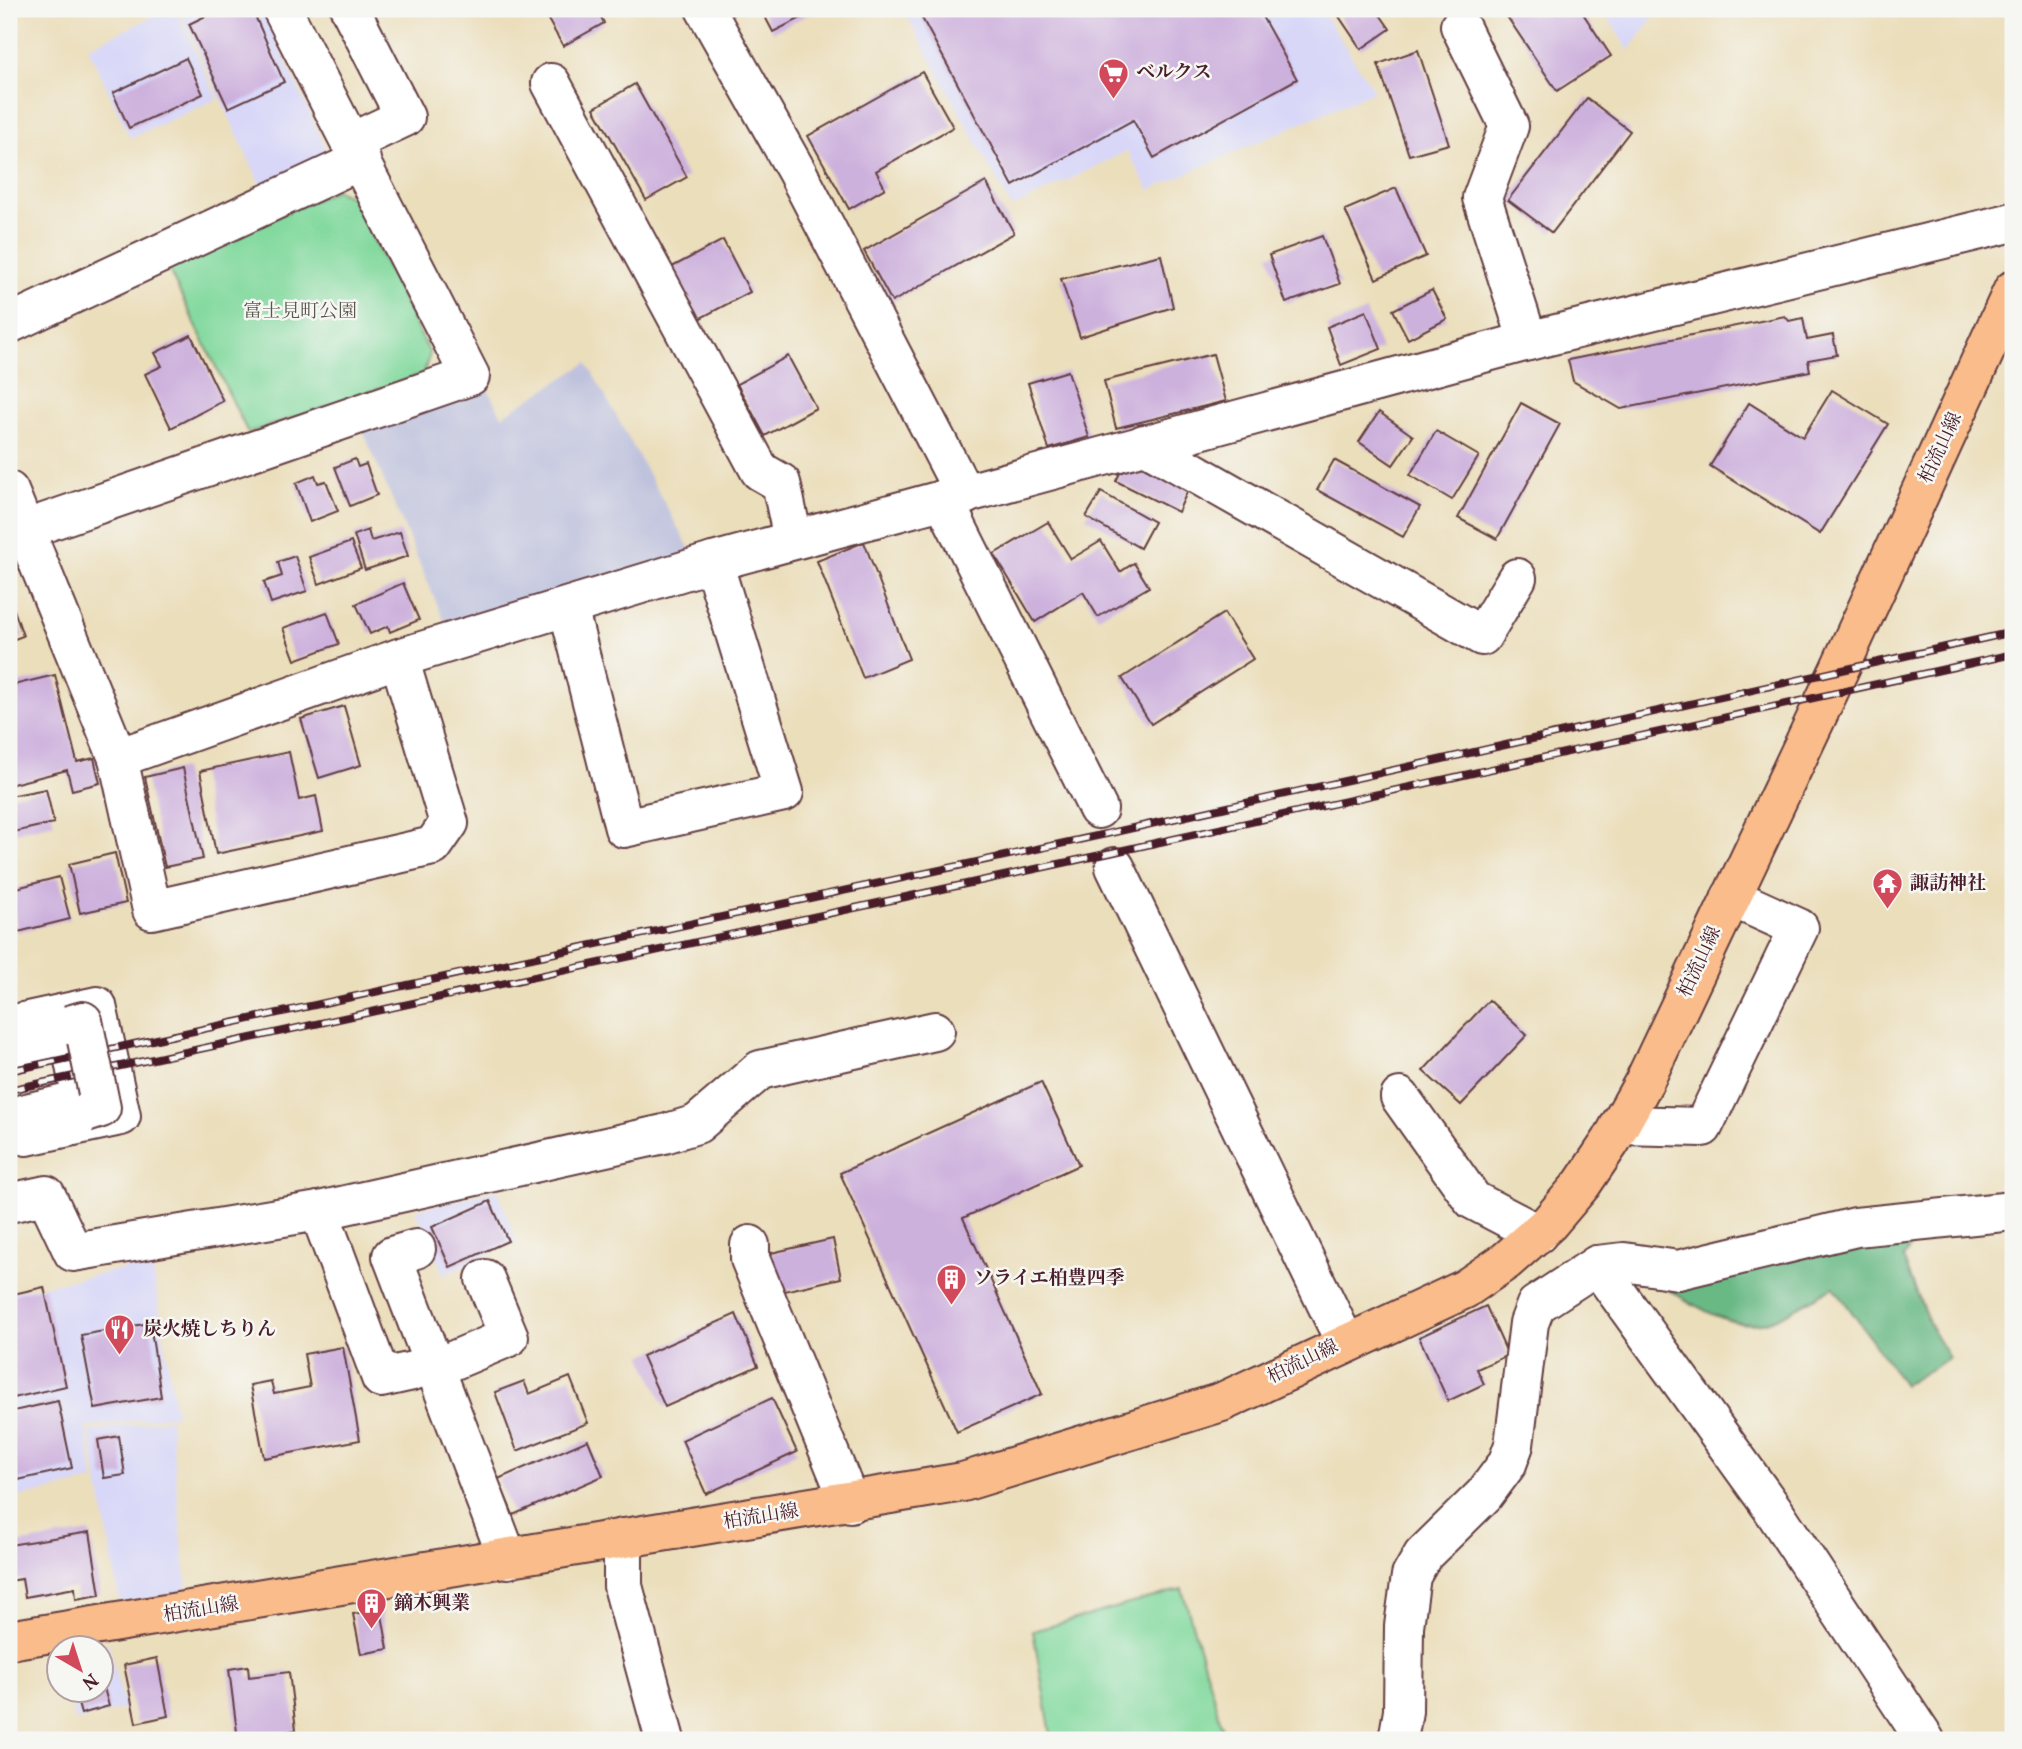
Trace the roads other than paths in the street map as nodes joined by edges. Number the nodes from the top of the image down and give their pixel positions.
1 (282, 9) edge
2 (350, 9) edge
3 (705, 9) edge
4 (1460, 26) dead end
5 (551, 83) dead end
6 (357, 151) junction
7 (2013, 222) edge
8 (2013, 290) edge
9 (9, 324) edge
10 (1528, 341) junction
11 (1144, 444) junction
12 (9, 491) edge
13 (954, 497) junction
14 (17, 532) edge
15 (793, 539) junction
16 (713, 562) junction
17 (1517, 578) dead end
18 (568, 607) junction
19 (399, 658) junction
20 (118, 758) junction
21 (1098, 809) dead end
22 (1115, 867) dead end
23 (1731, 897) junction
24 (69, 1025) dead end
25 (9, 1026) edge
26 (935, 1031) dead end
27 (9, 1049) edge
28 (1400, 1097) dead end
29 (86, 1113) dead end
30 (1620, 1125) junction
31 (9, 1203) edge
32 (319, 1211) junction
33 (2013, 1211) edge
34 (1538, 1234) junction
35 (750, 1245) dead end
36 (416, 1249) dead end
37 (1506, 1261) junction
38 (1597, 1265) junction
39 (485, 1279) dead end
40 (1536, 1306) junction
41 (1345, 1342) junction
42 (423, 1370) junction
43 (850, 1503) junction
44 (623, 1538) junction
45 (508, 1559) junction
46 (9, 1640) edge
47 (665, 1740) edge
48 (1398, 1740) edge
49 (1925, 1740) edge

1 - 6 street
2 - 6 street
3 - 13 street
4 - 10 street
5 - 15 street
6 - 9 street
6 - 14 street
7 - 10 street
8 - 23 main road, 柏流山線
10 - 11 street
11 - 13 street
11 - 17 street
12 - 14 street
13 - 15 street
13 - 21 street
14 - 20 street
15 - 16 street
16 - 18 street
16 - 18 street
18 - 19 street
19 - 20 street
19 - 20 street
22 - 41 street
23 - 30 main road, 柏流山線
23 - 30 street
24 - 29 street, bridge
25 - 27 street
26 - 32 street
28 - 34 street
30 - 34 main road, 柏流山線
31 - 32 street
32 - 42 street
33 - 38 street
34 - 37 main road, 柏流山線
35 - 43 street
36 - 42 street
37 - 40 street
37 - 41 main road, 柏流山線
38 - 40 street
38 - 49 street
39 - 42 street
40 - 48 street
41 - 43 main road, 柏流山線
42 - 45 street
43 - 44 main road, 柏流山線
44 - 45 main road, 柏流山線
44 - 47 street
45 - 46 main road, 柏流山線

